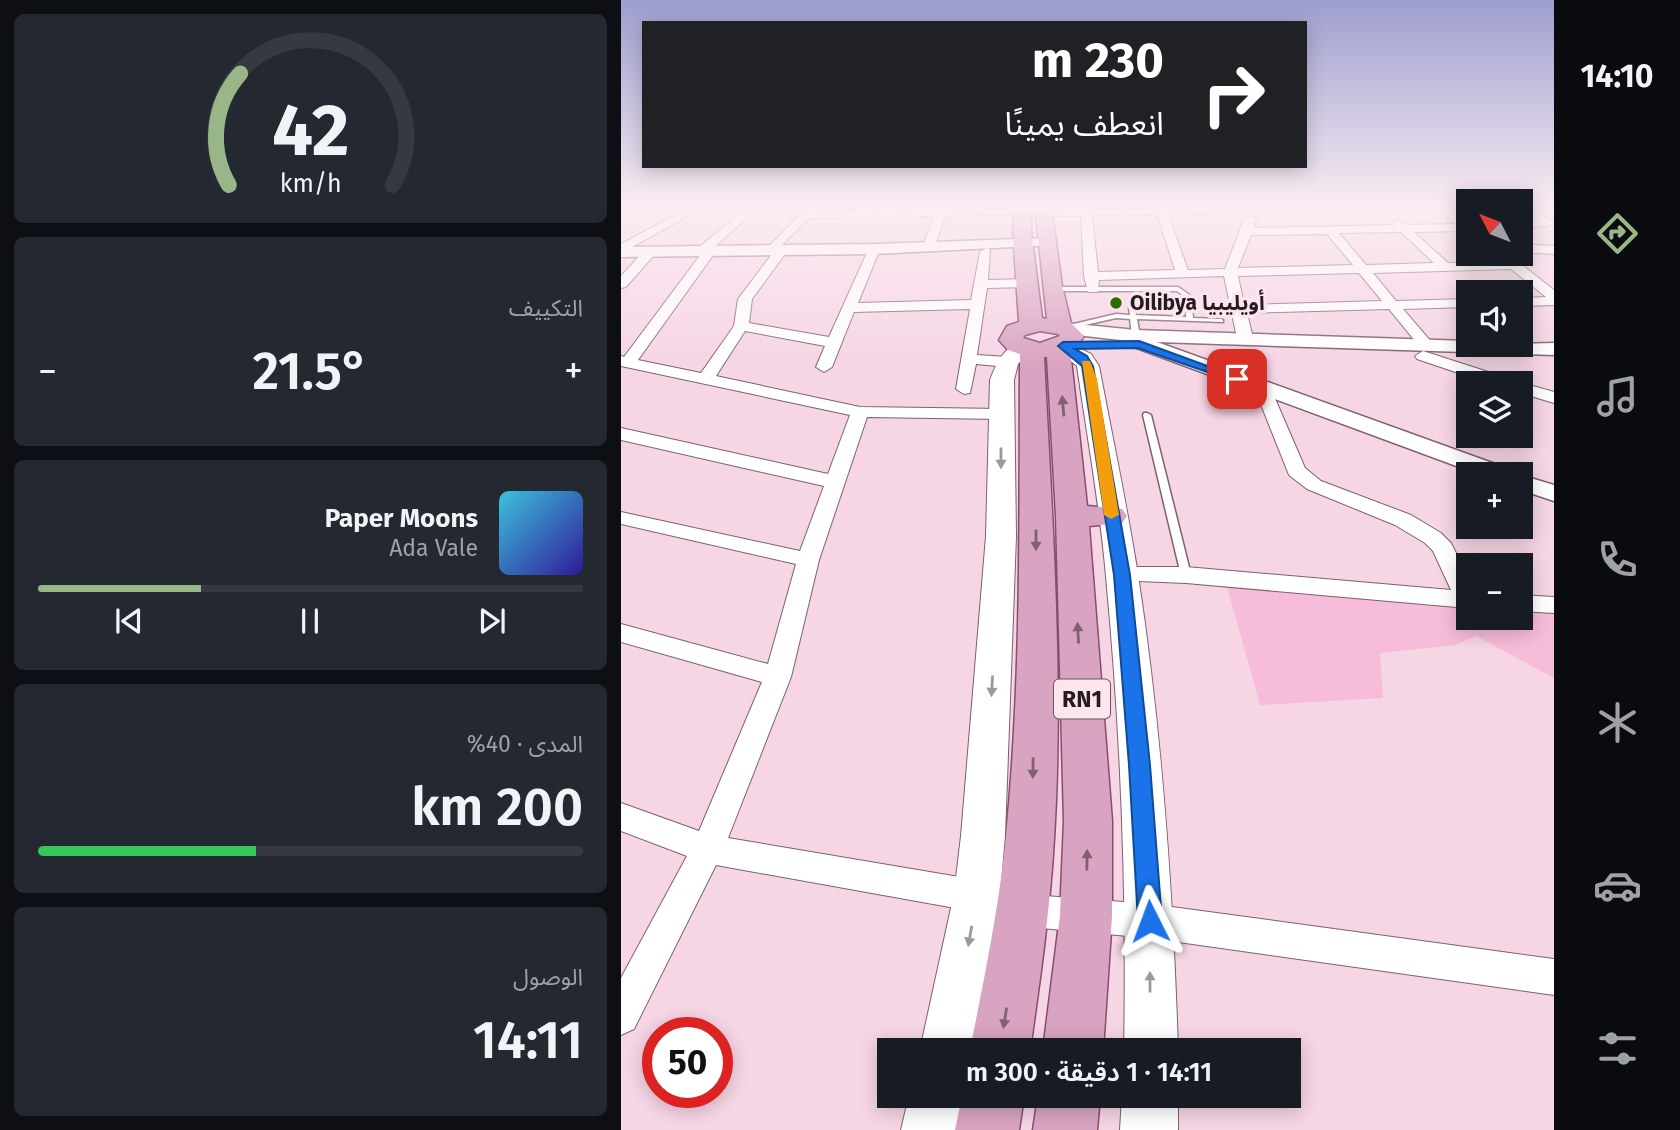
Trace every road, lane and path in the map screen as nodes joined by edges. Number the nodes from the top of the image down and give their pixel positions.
1 (644, 259) edge
2 (701, 259) edge
3 (771, 259) edge
4 (870, 259) edge
5 (985, 259) edge
6 (1025, 259) edge
7 (1050, 259) edge
8 (1090, 259) edge
9 (1178, 259) edge
10 (1236, 259) edge
11 (1352, 259) edge
12 (1436, 259) edge
13 (1456, 266) edge
14 (1522, 266) edge
15 (1526, 266) edge
16 (1445, 267) junction
17 (1360, 270) junction
18 (1230, 272) junction
19 (1183, 273) junction
20 (1554, 282) edge
21 (1028, 283) junction
22 (1092, 283) junction
23 (621, 284) edge
24 (981, 284) junction
25 (1130, 288) junction
26 (1053, 289) junction
27 (1131, 299) dead end
28 (1554, 299) edge
29 (1533, 301) edge
30 (1456, 303) edge
31 (978, 304) junction
32 (1392, 306) junction
33 (849, 308) junction
34 (1238, 309) junction
35 (1190, 319) junction
36 (1221, 321) dead end
37 (741, 326) junction
38 (1135, 326) junction
39 (1245, 338) junction
40 (1047, 340) junction
41 (834, 344) junction
42 (1554, 349) edge
43 (1424, 350) junction
44 (969, 359) junction
45 (1554, 361) edge
46 (625, 362) edge
47 (824, 367) dead end
48 (1475, 371) edge
49 (706, 378) junction
50 (1262, 387) junction
51 (965, 389) dead end
52 (1533, 392) edge
53 (1554, 398) edge
54 (860, 412) junction
55 (1002, 414) junction
56 (1147, 415) dead end
57 (621, 434) edge
58 (1467, 462) edge
59 (835, 482) junction
60 (1533, 486) edge
61 (1554, 494) edge
62 (1092, 516) junction
63 (621, 518) edge
64 (808, 560) junction
65 (1122, 575) junction
66 (1186, 575) junction
67 (1456, 577) edge
68 (1456, 599) edge
69 (1533, 603) edge
70 (1554, 604) edge
71 (621, 633) edge
72 (778, 677) junction
73 (621, 817) edge
74 (709, 849) junction
75 (977, 894) junction
76 (1023, 911) junction
77 (1086, 916) junction
78 (1150, 921) junction
79 (1554, 977) edge
80 (621, 1016) edge
81 (949, 1038) edge
82 (1002, 1038) edge
83 (1074, 1038) edge
84 (1151, 1038) edge
85 (935, 1108) edge
86 (991, 1108) edge
87 (1068, 1108) edge
88 (1150, 1108) edge
89 (930, 1130) edge
90 (987, 1130) edge
91 (1065, 1130) edge
92 (1149, 1130) edge

1 - 23 street
2 - 46 street
3 - 37 street
4 - 33 street
5 - 24 street
6 - 21 main road, RN1
7 - 26 main road, RN1
8 - 22 street
9 - 19 street
10 - 18 street
11 - 17 street
12 - 16 street
13 - 16 street
14 - 28 street
15 - 20 street
16 - 17 street
17 - 18 street
17 - 32 street
18 - 19 street
18 - 34 street
19 - 22 street
21 - 24 street
21 - 40 main road, RN1
22 - 25 lane
22 - 26 lane
24 - 31 street
25 - 27 lane
25 - 35 lane
26 - 40 main road, RN1
28 - 29 street
30 - 32 street
31 - 33 street
31 - 44 street
32 - 34 street
32 - 43 street
33 - 41 street
34 - 39 street
35 - 36 lane
35 - 38 lane
37 - 41 street
37 - 49 street
38 - 39 street
38 - 40 street
38 - 40 lane
38 - 43 street
38 - 50 street
39 - 43 street
40 - 44 street
40 - 55 main road
62 -> 40 main road, RN1
40 -> 76 main road, RN1
41 - 47 street
42 - 43 street
43 - 45 street
43 - 48 street
44 - 51 street
46 - 49 street
49 - 54 street
50 - 58 street
50 - 67 street
52 - 53 street
54 - 55 street
54 - 59 street
55 -> 75 main road
56 - 66 lane
57 - 59 street
59 - 64 street
60 - 61 street
62 - 65 main road
77 -> 62 main road, RN1
63 - 64 street
64 - 72 street
65 - 66 street
65 - 78 main road
66 - 68 street
69 - 70 street
71 - 72 street
72 - 74 street
73 - 74 street
74 - 75 street
74 - 80 street
75 - 76 street
75 -> 81 main road
76 - 77 street
76 -> 82 main road, RN1
77 - 78 street
77 - 83 main road, RN1
78 - 79 street
84 -> 78 main road
85 - 89 main road
86 - 90 main road
87 - 91 main road
88 - 92 main road

